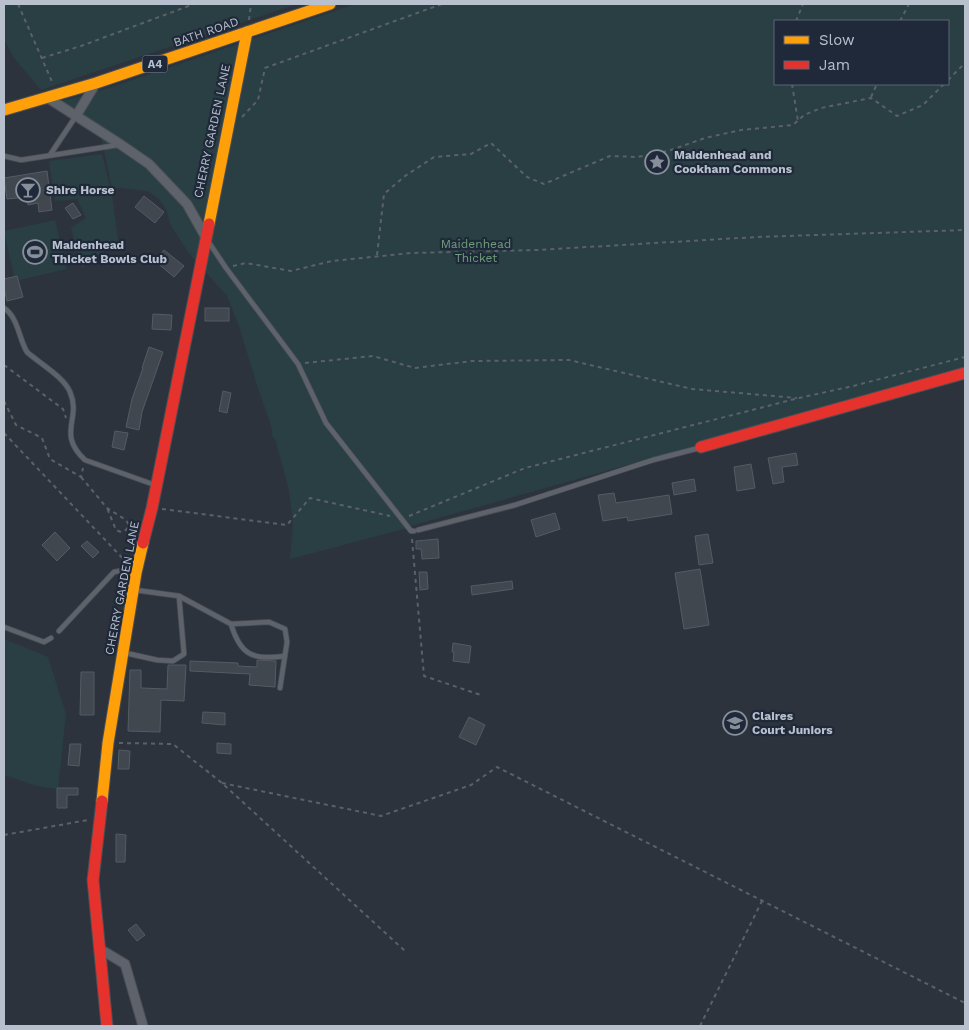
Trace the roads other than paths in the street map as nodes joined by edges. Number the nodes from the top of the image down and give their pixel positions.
1 (330, 4) edge
2 (246, 32) junction
3 (96, 84) junction
4 (53, 97) junction
5 (4, 110) edge
6 (76, 116) junction
7 (120, 144) junction
8 (50, 155) junction
9 (4, 156) edge
10 (205, 236) junction
11 (4, 308) edge
12 (965, 373) edge
13 (701, 447) joint
14 (156, 486) junction
15 (136, 573) junction
16 (133, 590) junction
17 (179, 596) junction
18 (231, 624) junction
19 (4, 627) edge
20 (60, 631) dead end
21 (51, 638) dead end
22 (130, 654) dead end
23 (285, 656) junction
24 (280, 688) dead end
25 (100, 949) junction
26 (108, 1026) edge
27 (143, 1026) edge

1 - 2 street, BATH ROAD / A4
2 - 3 street, BATH ROAD / A4
2 - 10 street, CHERRY GARDEN LANE
3 - 4 street, BATH ROAD / A4
3 - 6 street
4 - 5 street, BATH ROAD / A4
4 - 6 street, CHERRY GARDEN LANE
6 - 7 street, CHERRY GARDEN LANE
6 - 8 lane
7 - 8 lane
7 - 10 street, CHERRY GARDEN LANE
8 - 9 lane
10 - 13 lane
10 - 14 street, CHERRY GARDEN LANE
11 - 14 lane
12 - 13 street
14 - 15 street, CHERRY GARDEN LANE
15 - 16 street, CHERRY GARDEN LANE
15 - 20 lane
16 - 17 lane
16 - 25 street, CHERRY GARDEN LANE
17 - 18 lane
17 - 22 lane
18 - 23 lane
18 - 23 lane
19 - 21 lane
23 - 24 lane
25 - 26 street, CHERRY GARDEN LANE
25 - 27 street

